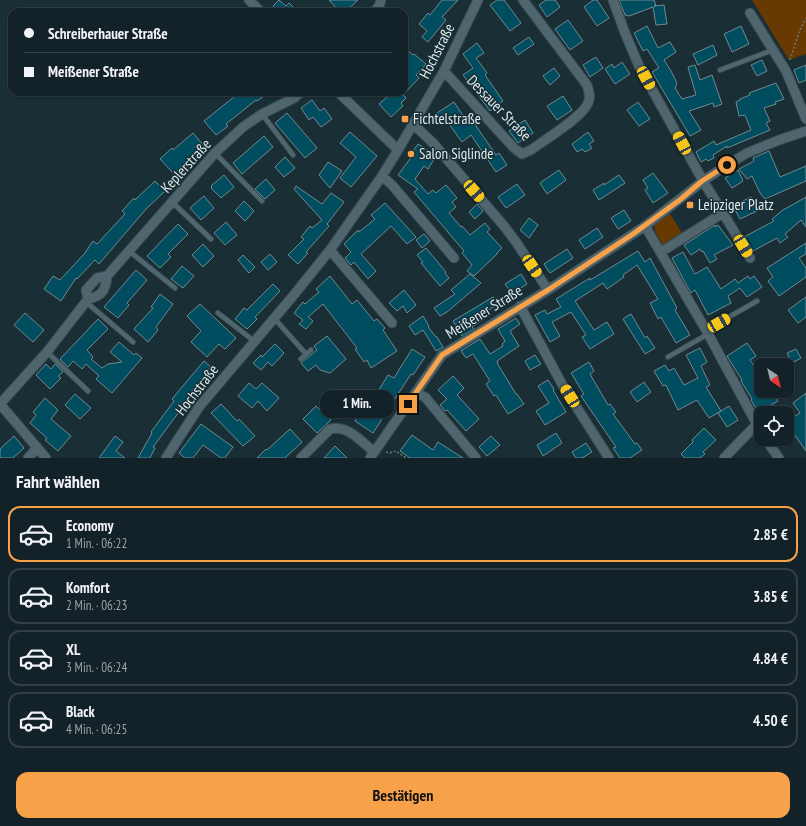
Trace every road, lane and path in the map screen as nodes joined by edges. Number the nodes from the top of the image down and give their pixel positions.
1 (249, 0) edge
2 (478, 0) edge
3 (523, 0) edge
4 (613, 0) edge
5 (257, 8) edge
6 (750, 13) dead end
7 (806, 18) edge
8 (773, 50) junction
9 (720, 70) dead end
10 (444, 71) junction
11 (786, 71) junction
12 (296, 96) edge
13 (342, 96) edge
14 (262, 114) junction
15 (806, 118) edge
16 (413, 124) junction
17 (806, 131) edge
18 (398, 150) junction
19 (215, 153) junction
20 (293, 155) dead end
21 (382, 176) junction
22 (702, 181) junction
23 (262, 201) dead end
24 (172, 202) junction
25 (723, 213) junction
26 (645, 226) junction
27 (211, 239) dead end
28 (330, 250) junction
29 (128, 251) junction
30 (661, 252) junction
31 (454, 258) dead end
32 (750, 258) dead end
33 (107, 276) junction
34 (175, 288) dead end
35 (548, 290) junction
36 (87, 300) junction
37 (757, 301) dead end
38 (520, 306) junction
39 (218, 313) dead end
40 (274, 318) junction
41 (392, 323) dead end
42 (707, 332) junction
43 (254, 341) junction
44 (133, 342) dead end
45 (312, 350) dead end
46 (47, 352) junction
47 (306, 354) junction
48 (668, 356) dead end
49 (300, 359) dead end
50 (88, 391) dead end
51 (416, 392) junction
52 (0, 404) edge
53 (754, 420) edge
54 (754, 433) edge
55 (770, 446) edge
56 (37, 448) junction
57 (374, 453) edge
58 (28, 458) edge
59 (46, 458) edge
60 (166, 458) edge
61 (301, 458) edge
62 (406, 458) edge
63 (476, 458) edge
64 (609, 458) edge
65 (724, 458) edge
66 (779, 458) edge

1 - 5 street
2 - 10 street, Hochstraße
3 - 10 street, Dessauer Straße
4 - 22 street
6 - 8 street
7 - 11 path
8 - 9 lane
8 - 11 street
10 - 16 street, Hochstraße
11 - 15 street
12 - 14 street, Keplerstraße
13 - 18 street
14 - 19 street, Keplerstraße
14 - 20 lane
16 - 18 street, Hochstraße
16 - 35 street
17 - 22 street, Meißener Straße
18 - 21 street, Hochstraße
19 - 23 lane
19 - 24 street, Keplerstraße
21 - 28 street, Hochstraße
21 - 31 street
22 - 25 street
22 - 26 street, Meißener Straße
24 - 27 lane
24 - 29 street, Keplerstraße
25 - 30 street
25 - 32 street
26 - 30 street
26 - 35 street, Meißener Straße
28 - 40 street, Hochstraße
28 - 41 street
29 - 33 street, Keplerstraße
29 - 34 lane
30 - 42 street
33 - 36 street, Keplerstraße
33 - 36 street, Keplerstraße
35 - 38 street, Meißener Straße
36 - 44 lane
36 - 46 street, Keplerstraße
37 - 42 lane
38 - 51 street, Meißener Straße
38 - 64 street
39 - 43 lane
40 - 43 street, Hochstraße
40 - 47 lane
42 - 48 lane
42 - 53 street
43 - 60 street, Hochstraße
45 - 47 lane
46 - 50 lane
46 - 52 street, Keplerstraße
47 - 49 lane
51 - 57 street, Meißener Straße
51 - 63 street
52 - 56 street
54 - 65 street
55 - 66 street
56 - 58 street
56 - 59 street
57 - 61 street
57 - 62 path

